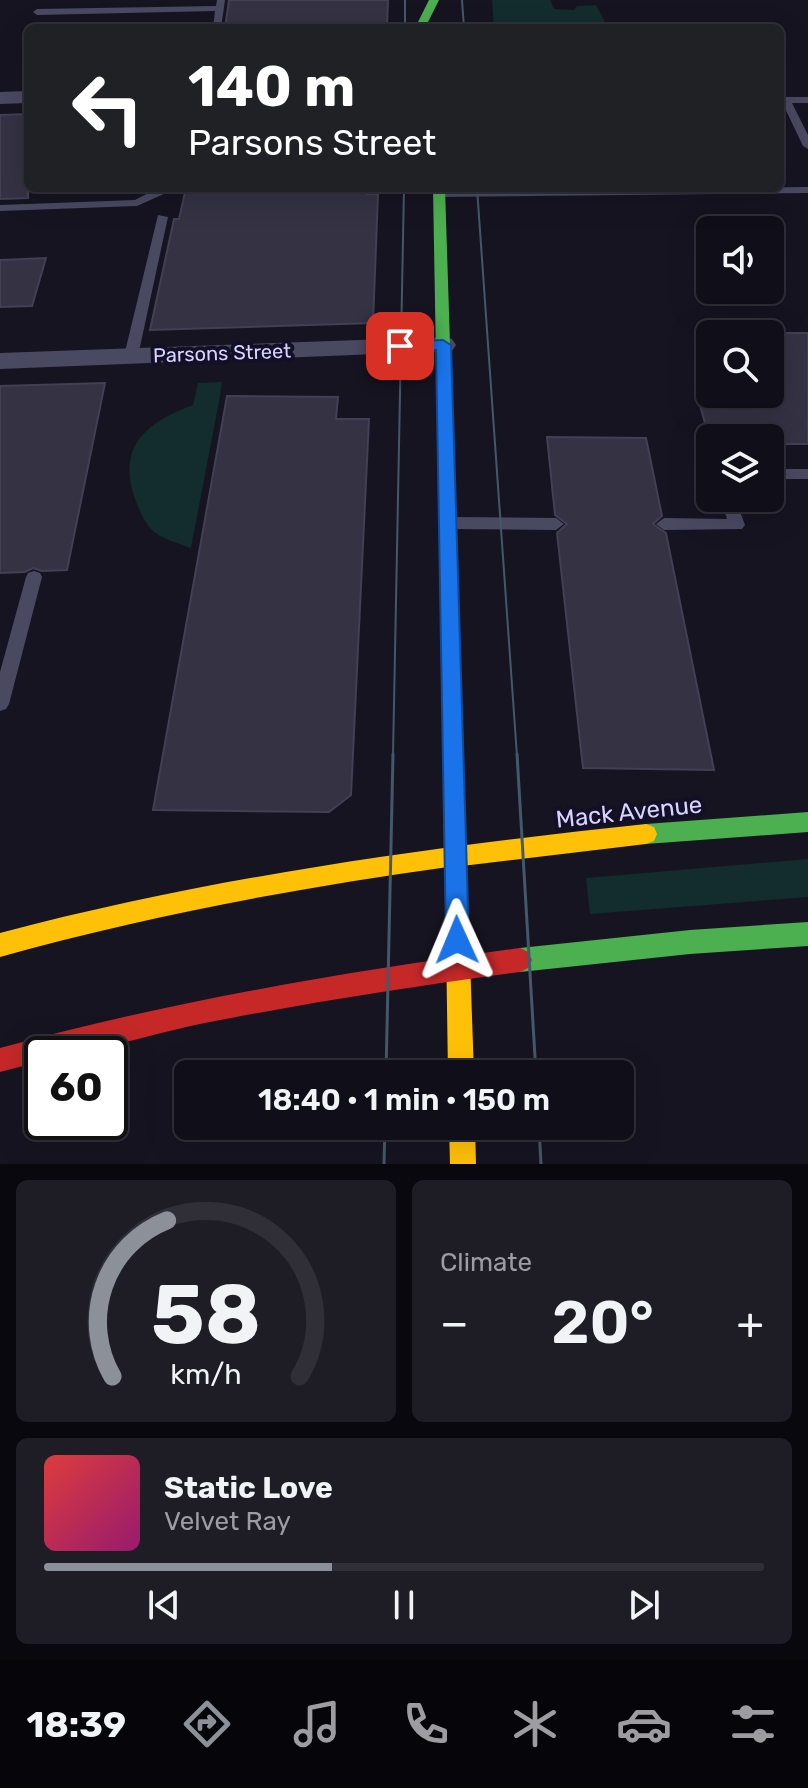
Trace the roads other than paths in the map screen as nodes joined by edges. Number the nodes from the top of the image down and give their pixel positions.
1 (221, 4) edge
2 (436, 6) edge
3 (37, 12) dead end
4 (218, 24) edge
5 (423, 24) edge
6 (24, 97) edge
7 (0, 98) edge
8 (808, 100) edge
9 (808, 146) edge
10 (784, 190) edge
11 (808, 190) edge
12 (160, 192) edge
13 (439, 192) edge
14 (0, 208) edge
15 (162, 217) dead end
16 (443, 345) junction
17 (131, 356) junction
18 (0, 361) edge
19 (784, 474) edge
20 (808, 474) edge
21 (733, 512) edge
22 (448, 523) junction
23 (556, 524) dead end
24 (664, 524) dead end
25 (34, 577) dead end
26 (0, 704) edge
27 (808, 822) edge
28 (456, 854) junction
29 (808, 934) edge
30 (0, 945) edge
31 (458, 969) junction
32 (0, 1060) edge
33 (461, 1060) edge
34 (462, 1140) edge
35 (463, 1164) edge

1 - 3 lane
1 - 4 lane
2 - 5 main road
6 - 7 street
8 - 9 lane
10 - 11 lane
12 - 14 lane
13 - 16 main road
15 - 17 lane
16 - 17 street, Parsons Street
16 - 22 main road
17 - 18 street, Parsons Street
19 - 20 lane
21 - 24 lane
22 - 23 lane
22 - 28 main road
25 - 26 lane
27 - 28 main road, Mack Avenue
28 - 30 main road, Mack Avenue
28 - 31 main road
29 - 31 main road
31 - 32 main road
31 - 33 main road
34 - 35 main road

